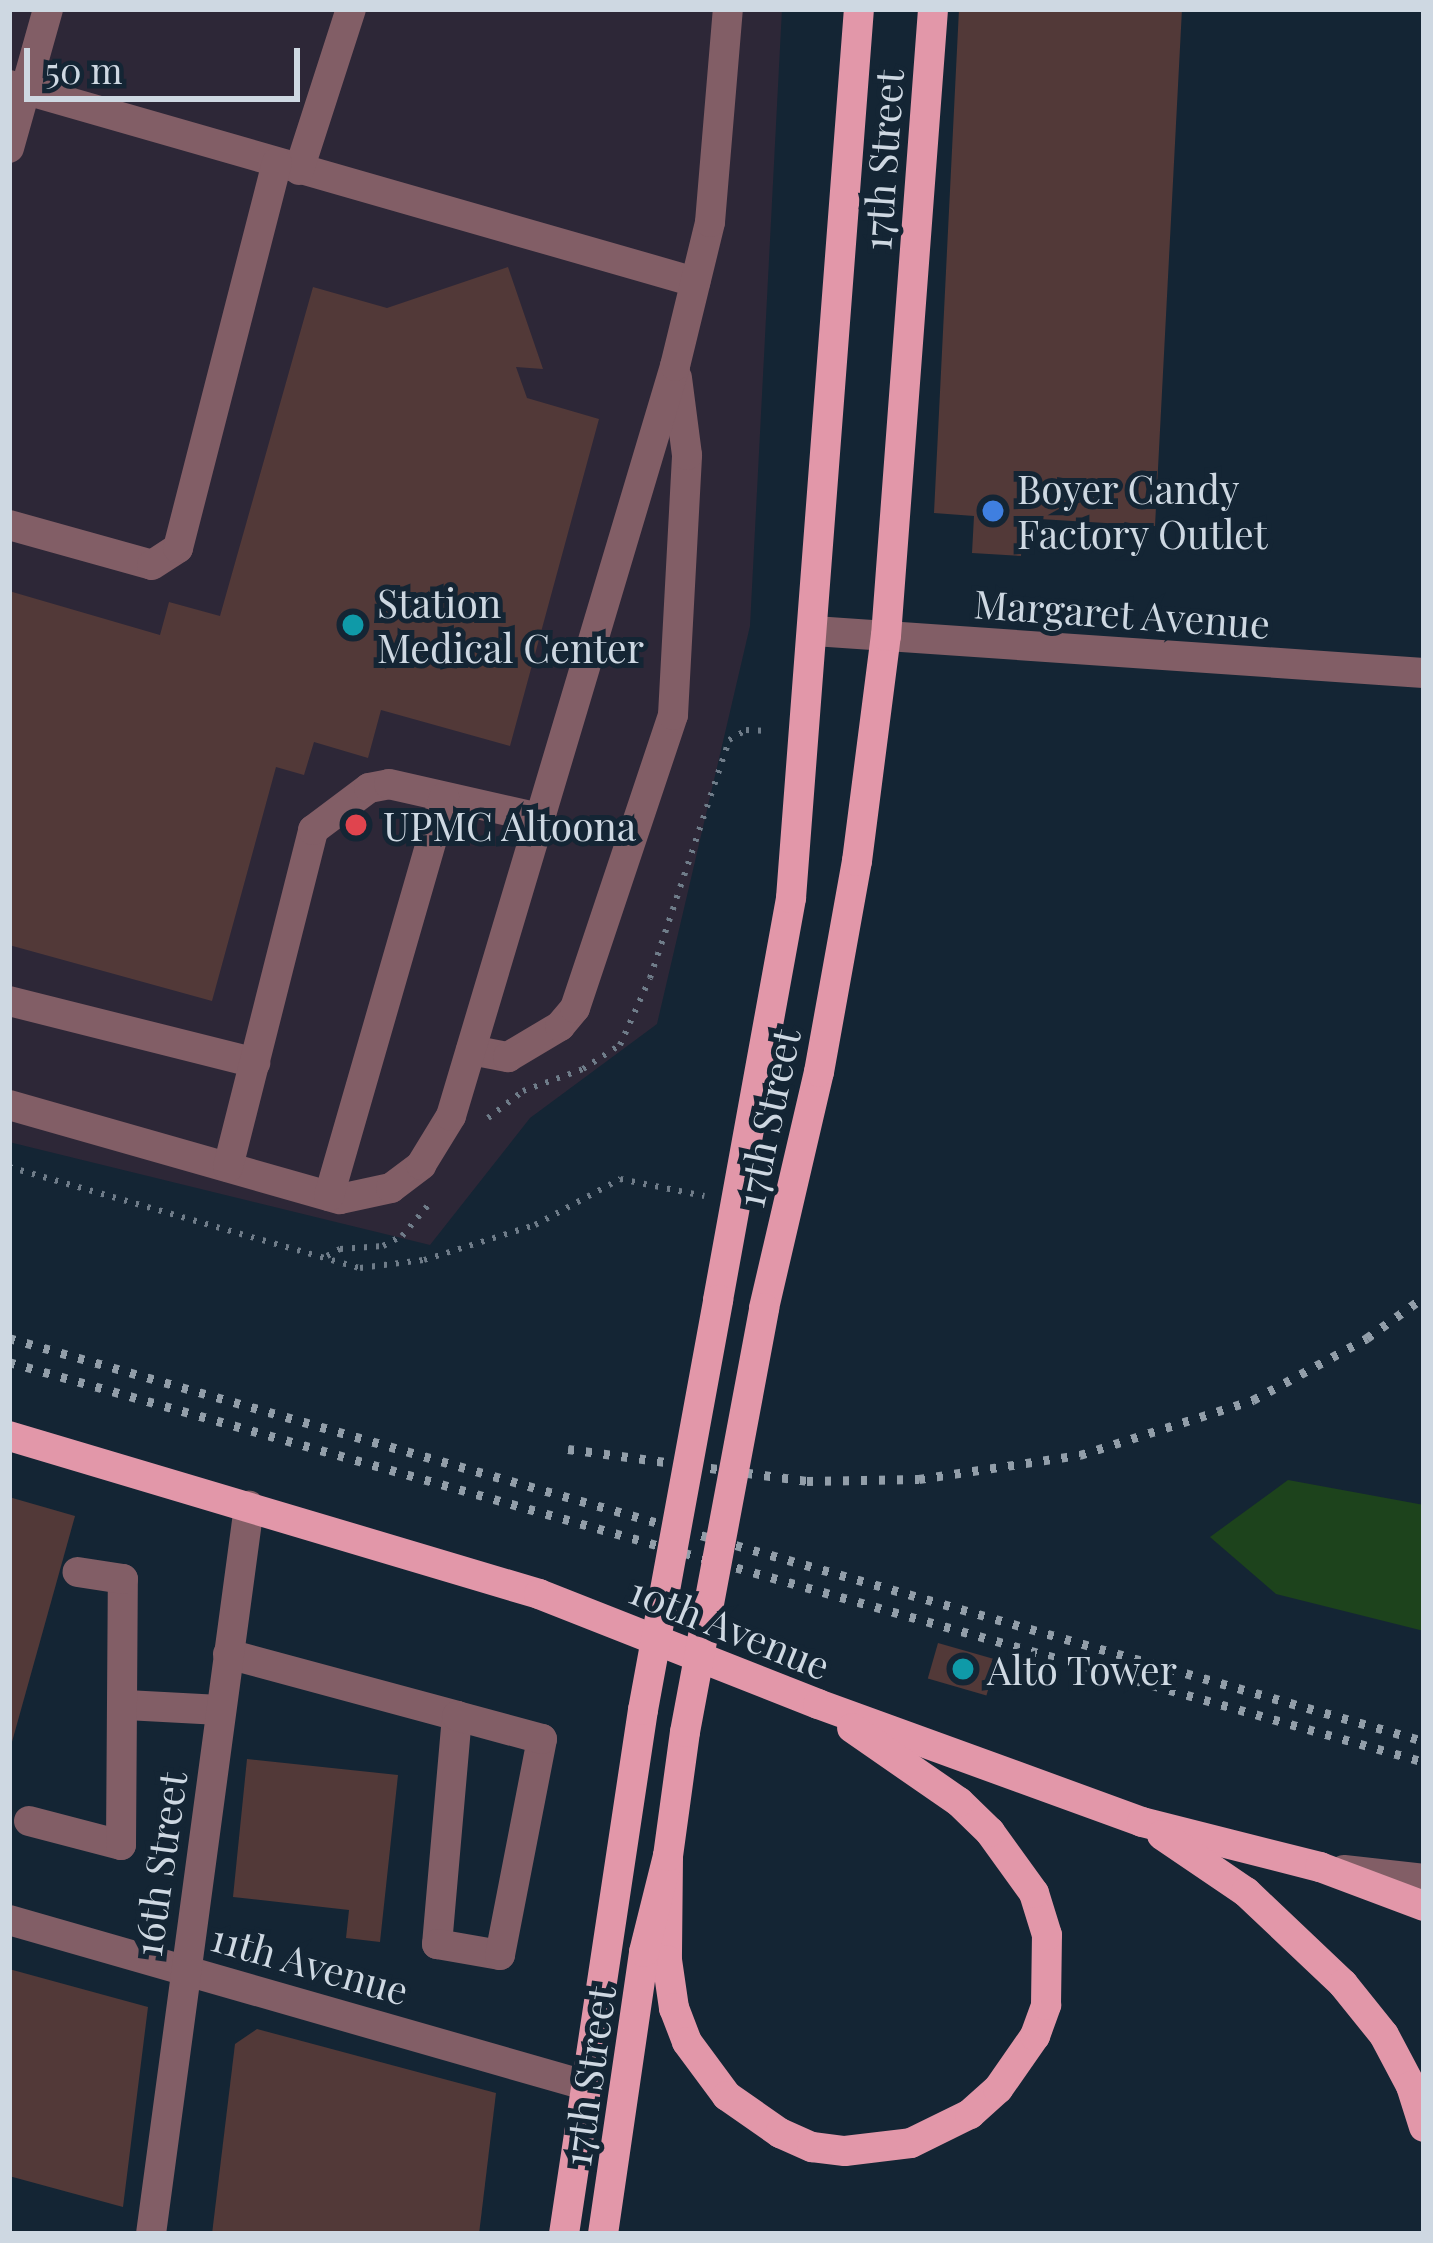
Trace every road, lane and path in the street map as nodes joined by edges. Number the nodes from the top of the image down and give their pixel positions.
1 (48, 9) edge
2 (351, 9) edge
3 (728, 9) edge
4 (859, 9) edge
5 (933, 9) edge
6 (17, 87) edge
7 (9, 148) edge
8 (288, 167) junction
9 (695, 283) junction
10 (675, 366) junction
11 (9, 525) edge
12 (814, 631) junction
13 (886, 636) junction
14 (1424, 674) edge
15 (444, 797) junction
16 (540, 818) junction
17 (9, 1001) edge
18 (471, 1050) junction
19 (255, 1063) junction
20 (9, 1105) edge
21 (228, 1167) junction
22 (329, 1196) junction
23 (9, 1436) edge
24 (249, 1505) junction
25 (78, 1572) dead end
26 (228, 1654) junction
27 (818, 1704) junction
28 (126, 1706) junction
29 (220, 1709) junction
30 (458, 1716) junction
31 (29, 1821) dead end
32 (1142, 1822) junction
33 (668, 1856) junction
34 (1320, 1867) junction
35 (1424, 1879) edge
36 (1424, 1906) edge
37 (9, 1920) edge
38 (184, 1967) junction
39 (588, 2086) junction
40 (1424, 2127) edge
41 (151, 2234) edge
42 (564, 2234) edge
43 (603, 2234) edge

1 - 6 street
2 - 8 street
3 - 9 street
4 - 12 main road, 17th Street
5 - 13 main road, 17th Street
6 - 7 street
6 - 8 street
8 - 9 street
8 - 11 street
9 - 10 street
10 - 16 street
10 - 18 street
12 - 13 street, Margaret Avenue
12 - 39 main road, 17th Street, bridge
13 - 14 street, Margaret Avenue
13 - 33 main road, 17th Street, bridge
15 - 16 street
15 - 19 street
15 - 22 street
16 - 18 street
17 - 19 street
18 - 22 street
19 - 21 street
20 - 21 street
21 - 22 street
23 - 24 main road, 10th Avenue
24 - 26 street, 16th Street
24 - 27 main road, 10th Avenue
25 - 28 street
26 - 29 street, 16th Street
26 - 30 street
27 - 32 main road, 10th Avenue
27 - 33 main road
28 - 29 street
28 - 31 street
29 - 38 street, 16th Street
30 - 30 street
32 - 34 main road, 10th Avenue
32 - 40 main road
33 - 43 main road, 17th Street
34 - 35 street, 10th Avenue
34 - 36 main road
37 - 38 street, 11th Avenue
38 - 39 street, 11th Avenue
38 - 41 street, 16th Street
39 - 42 main road, 17th Street

